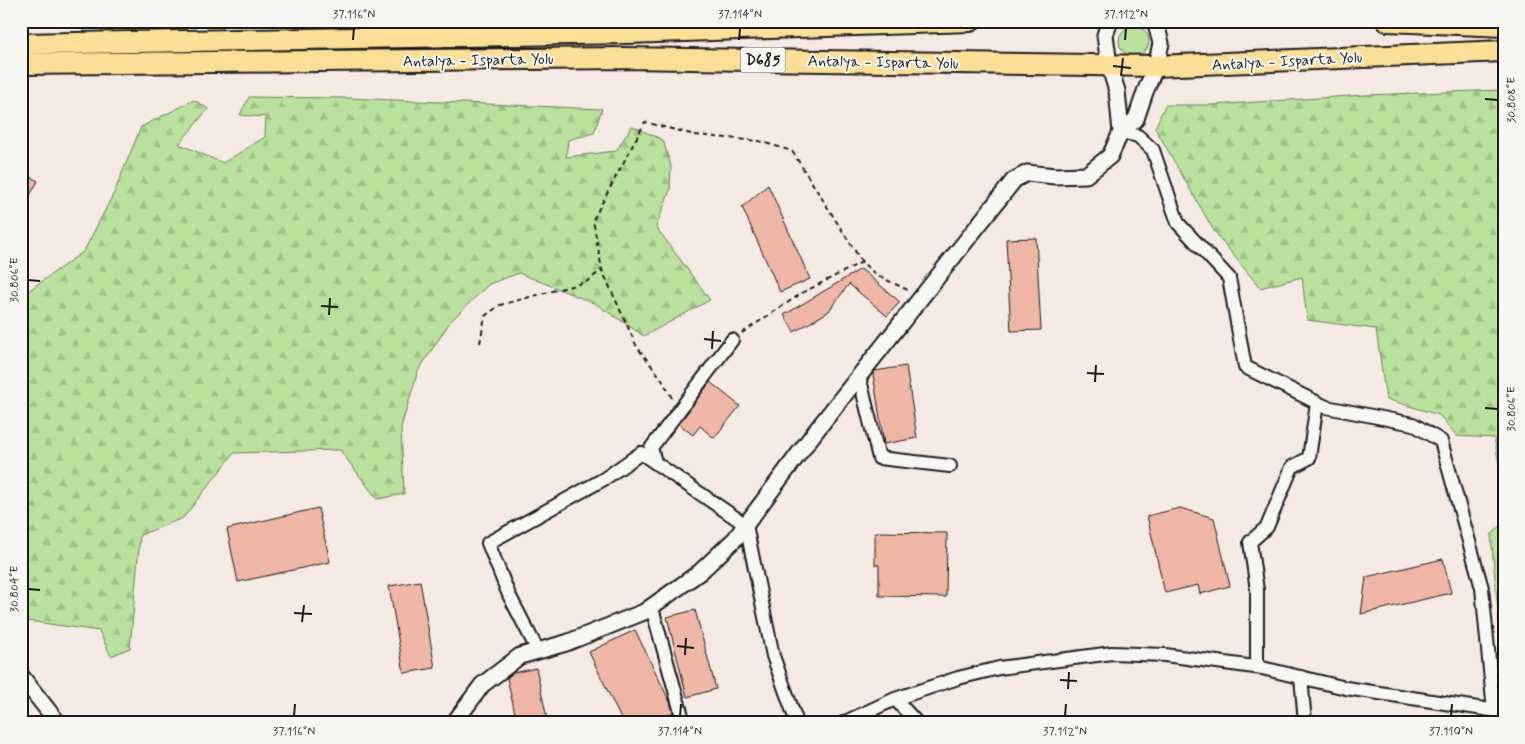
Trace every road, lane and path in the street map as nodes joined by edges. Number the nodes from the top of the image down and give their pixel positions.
1 (104, 21) edge
2 (133, 21) edge
3 (461, 21) edge
4 (970, 21) edge
5 (1110, 21) edge
6 (1155, 21) edge
7 (1387, 21) edge
8 (1504, 26) edge
9 (482, 36) junction
10 (21, 44) edge
11 (1504, 51) edge
12 (21, 64) edge
13 (1109, 65) junction
14 (1156, 66) junction
15 (1121, 132) junction
16 (862, 262) junction
17 (602, 270) junction
18 (922, 297) junction
19 (732, 340) joint
20 (480, 343) dead end
21 (859, 376) junction
22 (1316, 403) junction
23 (679, 411) junction
24 (655, 462) junction
25 (950, 466) dead end
26 (746, 525) junction
27 (652, 608) junction
28 (538, 651) junction
29 (1257, 667) junction
30 (21, 676) edge
31 (1301, 677) junction
32 (895, 699) junction
33 (1499, 712) edge
34 (58, 723) edge
35 (454, 723) edge
36 (684, 723) edge
37 (797, 723) edge
38 (843, 723) edge
39 (917, 723) edge
40 (1305, 723) edge

1 - 2 street
3 - 9 street
4 - 9 highway, Antalya - Isparta Yolu / D685
5 - 13 street
6 - 14 street
7 - 8 highway
9 - 10 highway, Antalya - Isparta Yolu / D685
11 - 14 highway, Antalya - Isparta Yolu / D685
12 - 13 highway, Antalya - Isparta Yolu / D685
13 - 14 highway, Antalya - Isparta Yolu / D685
13 - 15 street
14 - 15 street
15 - 18 street
15 - 22 street
16 - 17 path
16 - 18 path
16 - 19 path
17 - 20 path
17 - 23 path
18 - 21 street
19 - 23 street
21 - 25 street
21 - 26 street
22 - 29 street
22 - 33 street
23 - 24 street
24 - 26 street
24 - 28 street
26 - 27 street
26 - 37 street
27 - 28 street
27 - 36 street
28 - 35 street
29 - 31 street
29 - 32 street
30 - 34 street
31 - 33 street
31 - 40 street
32 - 38 street
32 - 39 street

